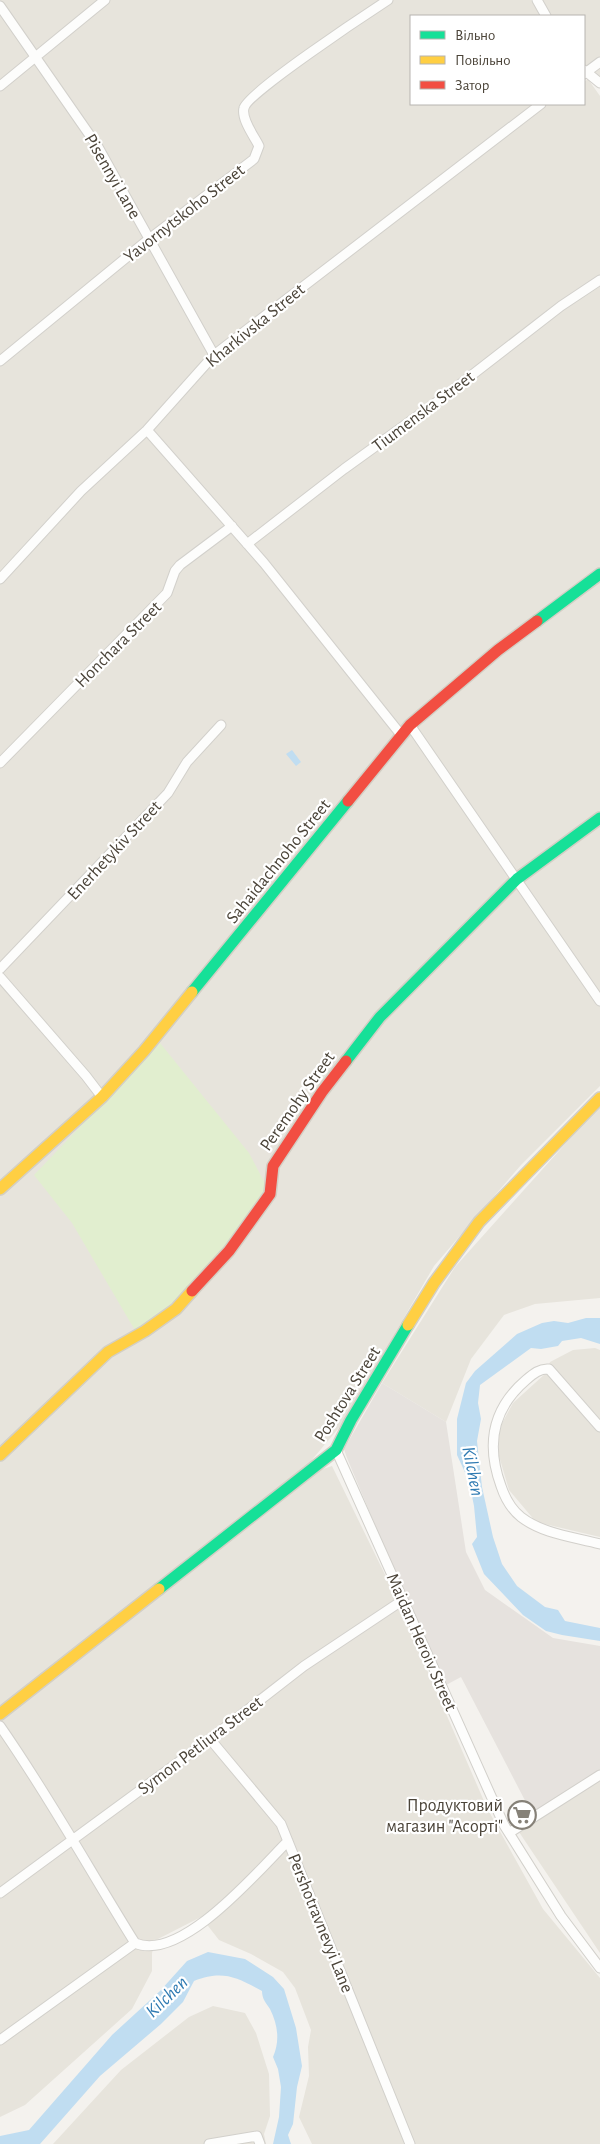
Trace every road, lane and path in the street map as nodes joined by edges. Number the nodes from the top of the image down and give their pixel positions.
1 (105, 0) edge
2 (388, 0) edge
3 (536, 0) edge
4 (0, 6) edge
5 (545, 15) edge
6 (36, 56) junction
7 (600, 62) edge
8 (585, 72) edge
9 (600, 83) edge
10 (0, 86) edge
11 (540, 105) edge
12 (149, 239) junction
13 (600, 280) edge
14 (214, 355) junction
15 (0, 361) edge
16 (147, 430) junction
17 (232, 526) junction
18 (247, 544) junction
19 (600, 574) edge
20 (0, 580) edge
21 (221, 725) dead end
22 (410, 725) junction
23 (402, 736) junction
24 (0, 762) edge
25 (600, 818) edge
26 (517, 879) junction
27 (0, 969) edge
28 (0, 977) edge
29 (600, 1001) edge
30 (102, 1097) junction
31 (600, 1098) edge
32 (0, 1189) edge
33 (600, 1427) edge
34 (336, 1450) junction
35 (0, 1455) edge
36 (600, 1544) edge
37 (403, 1600) junction
38 (0, 1714) edge
39 (0, 1726) edge
40 (210, 1739) junction
41 (600, 1775) edge
42 (509, 1833) junction
43 (74, 1839) junction
44 (288, 1841) junction
45 (0, 1893) edge
46 (135, 1944) junction
47 (600, 1968) edge
48 (0, 2040) edge
49 (209, 2144) edge
50 (260, 2144) edge
51 (410, 2144) edge

1 - 6 street
2 - 12 street, Yavornytskoho Street
3 - 5 street
4 - 6 street, Pisennyi Lane
6 - 10 street
6 - 12 street, Pisennyi Lane
7 - 8 street
8 - 9 street
11 - 14 street, Kharkivska Street
12 - 14 street, Pisennyi Lane
12 - 15 street, Yavornytskoho Street
13 - 18 street, Tiumenska Street
14 - 16 street, Kharkivska Street
16 - 17 street
16 - 20 street, Kharkivska Street
17 - 18 street
17 - 24 street, Honchara Street
18 - 23 street
19 - 22 street, Sahaidachnoho Street
21 - 27 street, Enerhetykiv Street
22 - 23 street, Sahaidachnoho Street
22 - 26 street
23 - 30 street, Sahaidachnoho Street
25 - 26 street, Peremohy Street
26 - 29 street
26 - 35 street, Peremohy Street
28 - 30 street
30 - 32 street, Sahaidachnoho Street
31 - 34 street, Poshtova Street
33 - 36 street
34 - 37 street, Maidan Heroiv Street
34 - 38 street, Poshtova Street
37 - 40 street, Symon Petliura Street
37 - 42 street, Maidan Heroiv Street
39 - 43 street
40 - 43 street, Symon Petliura Street
40 - 44 street
41 - 42 street
42 - 47 street, Maidan Heroiv Street
43 - 45 street, Symon Petliura Street
43 - 46 street
44 - 46 street, Pershotravnevyi Lane
44 - 51 street, Pershotravnevyi Lane
46 - 48 street
49 - 50 street

